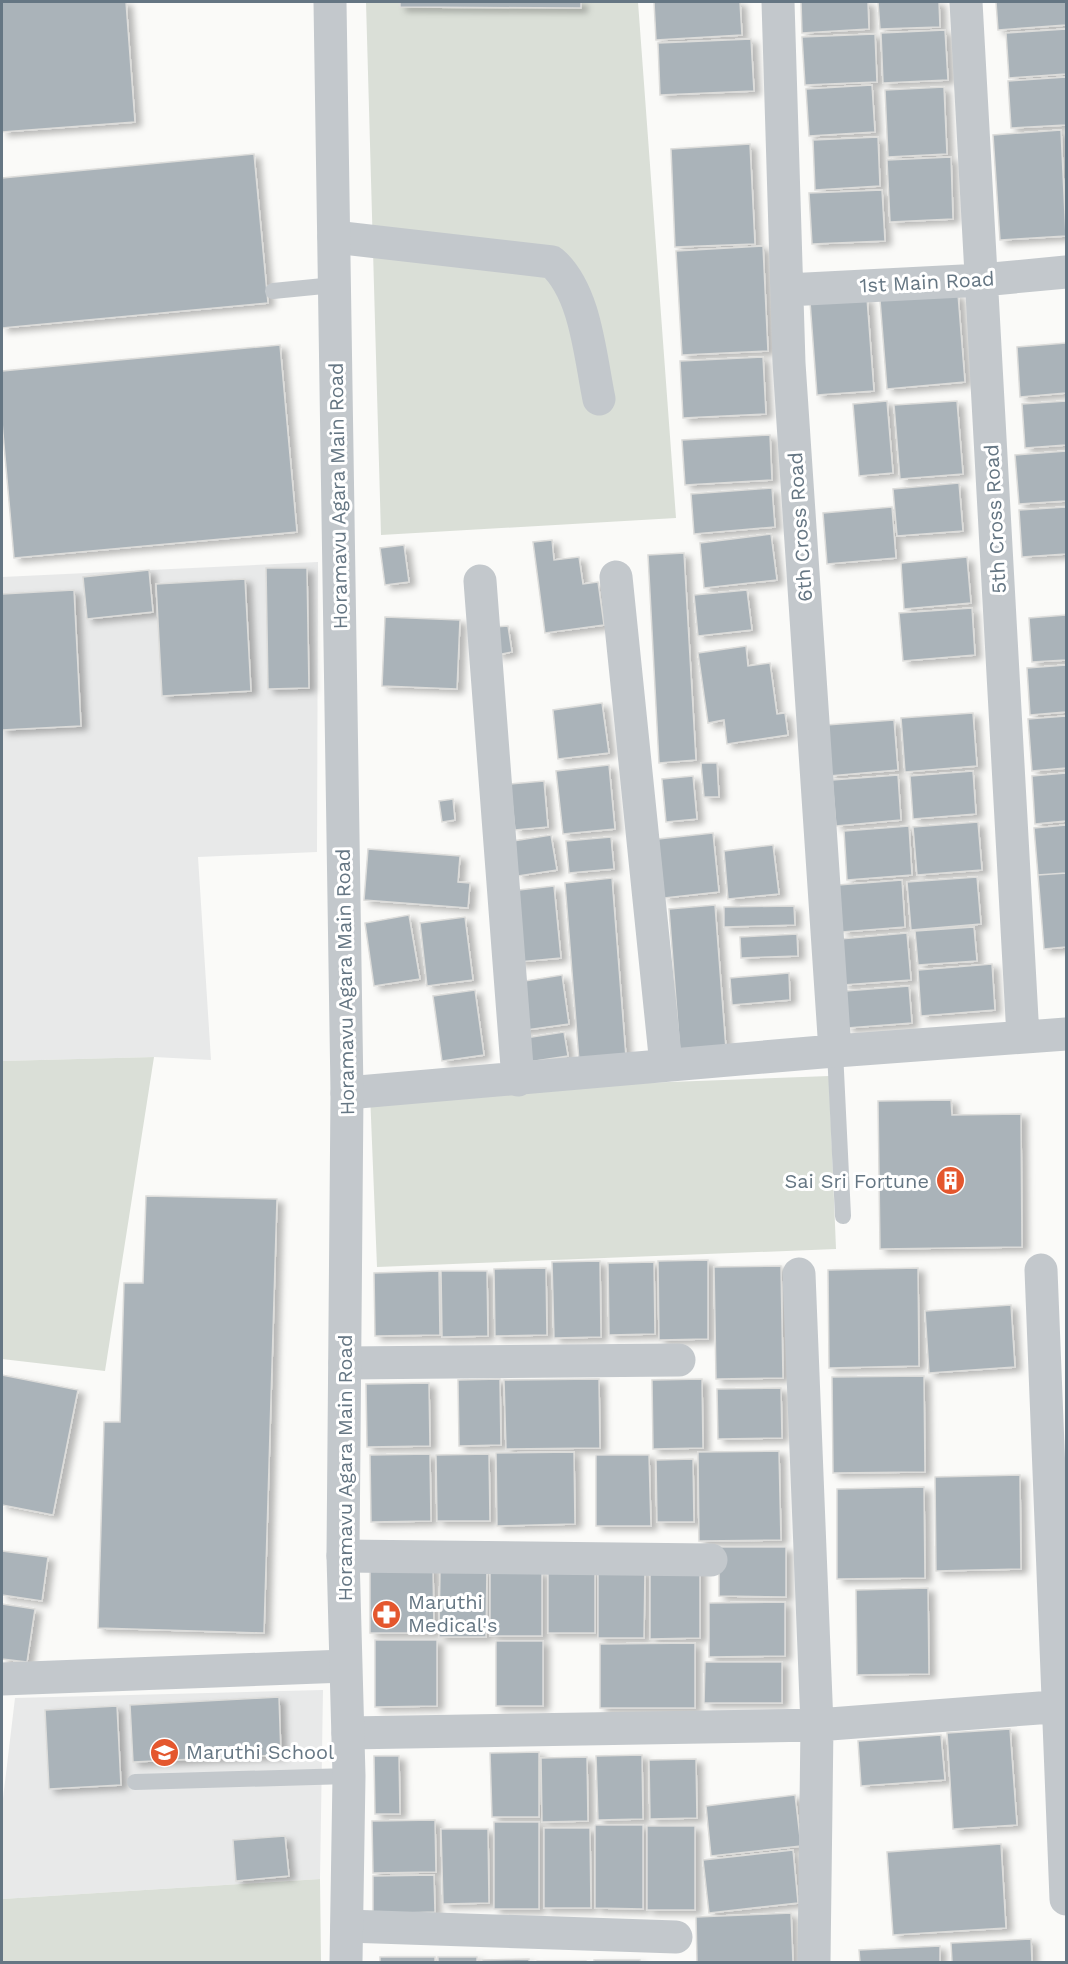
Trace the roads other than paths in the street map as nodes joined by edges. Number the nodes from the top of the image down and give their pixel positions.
1 (330, 2) edge
2 (778, 2) edge
3 (966, 2) edge
4 (334, 237) junction
5 (1066, 272) edge
6 (982, 280) junction
7 (334, 285) junction
8 (787, 290) junction
9 (273, 291) dead end
10 (599, 399) dead end
11 (616, 577) dead end
12 (480, 581) dead end
13 (1066, 1034) edge
14 (1023, 1037) junction
15 (835, 1051) junction
16 (666, 1065) junction
17 (518, 1080) junction
18 (347, 1093) junction
19 (843, 1216) dead end
20 (1041, 1270) dead end
21 (800, 1274) dead end
22 (679, 1360) dead end
23 (345, 1363) junction
24 (343, 1556) junction
25 (711, 1560) dead end
26 (345, 1666) junction
27 (2, 1679) edge
28 (1062, 1706) edge
29 (817, 1725) junction
30 (348, 1733) junction
31 (349, 1776) junction
32 (135, 1782) dead end
33 (1066, 1899) edge
34 (347, 1926) junction
35 (676, 1936) dead end
36 (346, 1962) edge
37 (814, 1962) edge

1 - 4 street, Horamavu Agara Main Road
2 - 8 street, 6th Cross Road
3 - 6 street, 5th Cross Road
4 - 7 street, Horamavu Agara Main Road
4 - 10 street
5 - 6 street, 1st Main Road
6 - 8 street, 1st Main Road
6 - 14 street, 5th Cross Road
7 - 9 lane
7 - 18 street, Horamavu Agara Main Road
8 - 15 street, 6th Cross Road
11 - 16 street
12 - 17 street
13 - 14 street
14 - 15 street
15 - 16 street
15 - 19 lane
16 - 17 street
17 - 18 street
18 - 23 street, Horamavu Agara Main Road
20 - 28 street
21 - 29 street
22 - 23 street
23 - 24 street, Horamavu Agara Main Road
24 - 25 street
24 - 26 street, Horamavu Agara Main Road
26 - 27 street
26 - 30 street, Horamavu Agara Main Road
28 - 29 street
28 - 33 street
29 - 30 street
29 - 37 street
30 - 31 street, Horamavu Agara Main Road
31 - 32 lane
31 - 34 street, Horamavu Agara Main Road
34 - 35 street
34 - 36 street, Horamavu Agara Main Road

